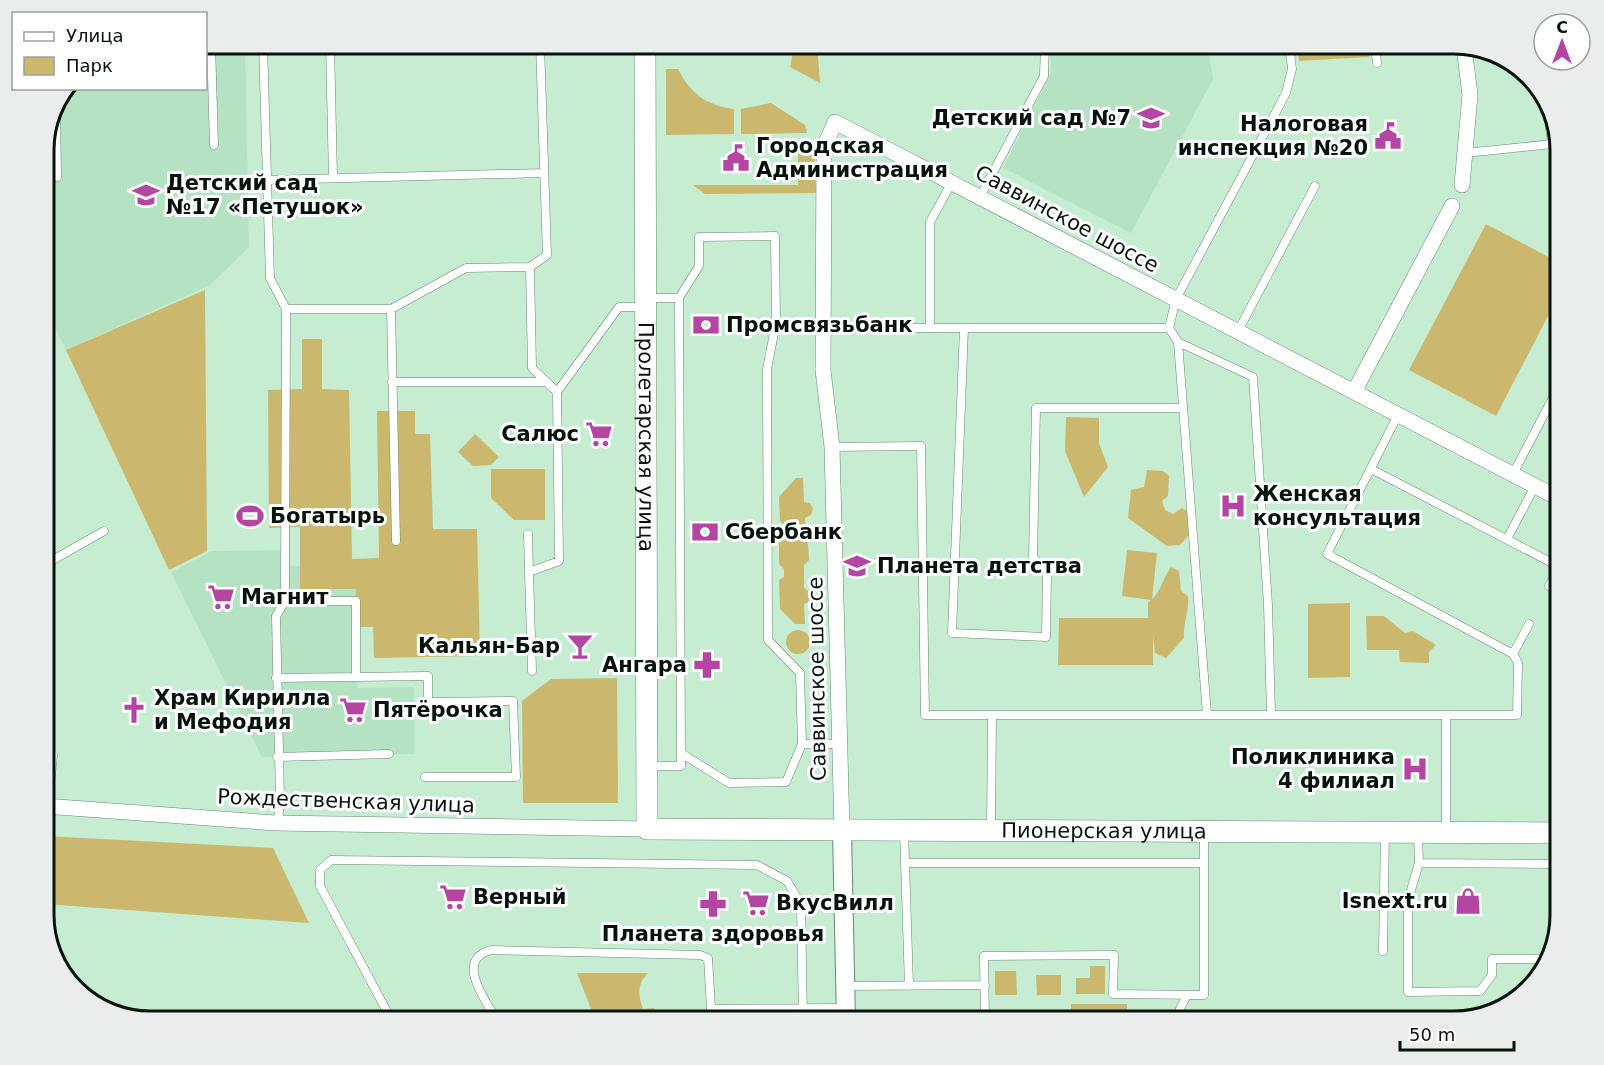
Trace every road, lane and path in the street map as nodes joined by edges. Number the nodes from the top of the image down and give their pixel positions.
1 (211, 54) edge
2 (263, 54) edge
3 (330, 54) edge
4 (540, 54) edge
5 (645, 54) edge
6 (1045, 54) edge
7 (1290, 54) edge
8 (1376, 54) edge
9 (1465, 55) edge
10 (1377, 63) dead end
11 (56, 130) edge
12 (1550, 144) edge
13 (214, 145) dead end
14 (1465, 153) junction
15 (544, 173) junction
16 (57, 177) dead end
17 (333, 178) junction
18 (269, 180) junction
19 (951, 182) junction
20 (1462, 185) dead end
21 (1315, 186) dead end
22 (980, 197) junction
23 (1452, 206) dead end
24 (530, 267) junction
25 (679, 298) junction
26 (1176, 299) junction
27 (646, 303) junction
28 (286, 309) junction
29 (391, 309) junction
30 (899, 328) dead end
31 (930, 328) junction
32 (964, 328) junction
33 (1169, 328) junction
34 (1238, 331) junction
35 (1178, 342) junction
36 (392, 382) junction
37 (546, 382) junction
38 (557, 392) junction
39 (1354, 392) junction
40 (1550, 404) edge
41 (1182, 408) junction
42 (1398, 415) junction
43 (832, 447) junction
44 (1371, 468) junction
45 (1513, 474) junction
46 (1535, 486) junction
47 (1550, 494) edge
48 (105, 531) dead end
49 (528, 534) dead end
50 (1507, 539) junction
51 (396, 541) dead end
52 (54, 559) edge
53 (1550, 561) edge
54 (529, 572) junction
55 (285, 601) junction
56 (1529, 624) dead end
57 (1513, 654) junction
58 (532, 671) dead end
59 (357, 677) junction
60 (276, 678) junction
61 (992, 715) junction
62 (1206, 715) junction
63 (1270, 715) junction
64 (1446, 715) junction
65 (802, 744) junction
66 (840, 744) junction
67 (681, 753) junction
68 (389, 754) dead end
69 (277, 757) junction
70 (647, 766) junction
71 (425, 777) dead end
72 (54, 807) edge
73 (278, 823) junction
74 (647, 830) junction
75 (842, 831) junction
76 (904, 831) junction
77 (991, 831) junction
78 (1204, 832) junction
79 (1385, 832) junction
80 (1418, 832) junction
81 (1446, 832) junction
82 (1550, 833) edge
83 (905, 863) junction
84 (1204, 863) junction
85 (1419, 863) junction
86 (1550, 864) edge
87 (1383, 951) dead end
88 (1539, 959) edge
89 (985, 985) junction
90 (846, 986) junction
91 (909, 986) junction
92 (1187, 995) junction
93 (803, 1008) junction
94 (711, 1009) joint
95 (386, 1011) edge
96 (492, 1011) edge
97 (821, 1011) edge
98 (846, 1011) edge
99 (986, 1011) edge
100 (1179, 1011) edge

1 - 13 lane
2 - 18 lane
3 - 17 lane
4 - 15 lane
5 - 27 main road, Пролетарская улица
6 - 22 lane
7 - 26 lane
8 - 10 lane
9 - 14 street
11 - 16 lane
12 - 14 lane
14 - 20 street
15 - 17 lane
15 - 24 lane
17 - 18 lane
18 - 28 lane
19 - 22 street, Саввинское шоссе
19 - 31 lane
19 - 43 street, Саввинское шоссе
21 - 34 lane
22 - 26 street, Саввинское шоссе
23 - 39 street
24 - 29 lane
24 - 37 lane
25 - 27 lane
25 - 65 lane
25 - 67 lane
26 - 33 lane
26 - 34 street, Саввинское шоссе
27 - 38 lane
27 - 70 main road, Пролетарская улица
28 - 29 lane
28 - 55 lane
29 - 36 lane
30 - 31 lane
31 - 32 lane
32 - 33 lane
32 - 41 lane
33 - 35 lane
34 - 39 street, Саввинское шоссе
35 - 41 lane
35 - 63 lane
36 - 37 lane
36 - 51 lane
37 - 38 lane
38 - 54 lane
39 - 42 street, Саввинское шоссе
40 - 45 lane
41 - 62 lane
42 - 44 lane
42 - 45 street, Саввинское шоссе
43 - 61 lane
43 - 66 street, Саввинское шоссе
44 - 50 lane
44 - 57 lane
45 - 46 street, Саввинское шоссе
46 - 47 street, Саввинское шоссе
46 - 50 lane
48 - 52 lane
49 - 54 lane
50 - 53 lane
54 - 58 lane
55 - 59 lane
55 - 60 lane
56 - 57 lane
57 - 64 lane
59 - 60 lane
59 - 71 lane
60 - 69 lane
61 - 62 lane
61 - 77 lane
62 - 63 lane
63 - 64 lane
64 - 81 lane
65 - 66 lane
65 - 67 lane
66 - 75 street, Саввинское шоссе
67 - 70 lane
68 - 69 lane
69 - 73 lane
70 - 74 main road, Пролетарская улица
72 - 73 street, Рождественская улица
73 - 74 street, Рождественская улица
74 - 75 main road, Пионерская улица
75 - 76 main road, Пионерская улица
75 - 90 street
76 - 77 main road, Пионерская улица
76 - 83 lane
77 - 78 main road, Пионерская улица
78 - 79 main road, Пионерская улица
78 - 84 lane
79 - 80 main road, Пионерская улица
79 - 87 lane
80 - 81 main road, Пионерская улица
80 - 85 lane
81 - 82 main road, Пионерская улица
83 - 84 lane
83 - 91 lane
84 - 92 lane
85 - 86 lane
85 - 88 lane
89 - 91 lane
89 - 92 lane
89 - 99 lane
90 - 91 lane
90 - 98 street
92 - 100 lane
93 - 94 lane
93 - 95 lane
93 - 97 lane
94 - 96 lane

